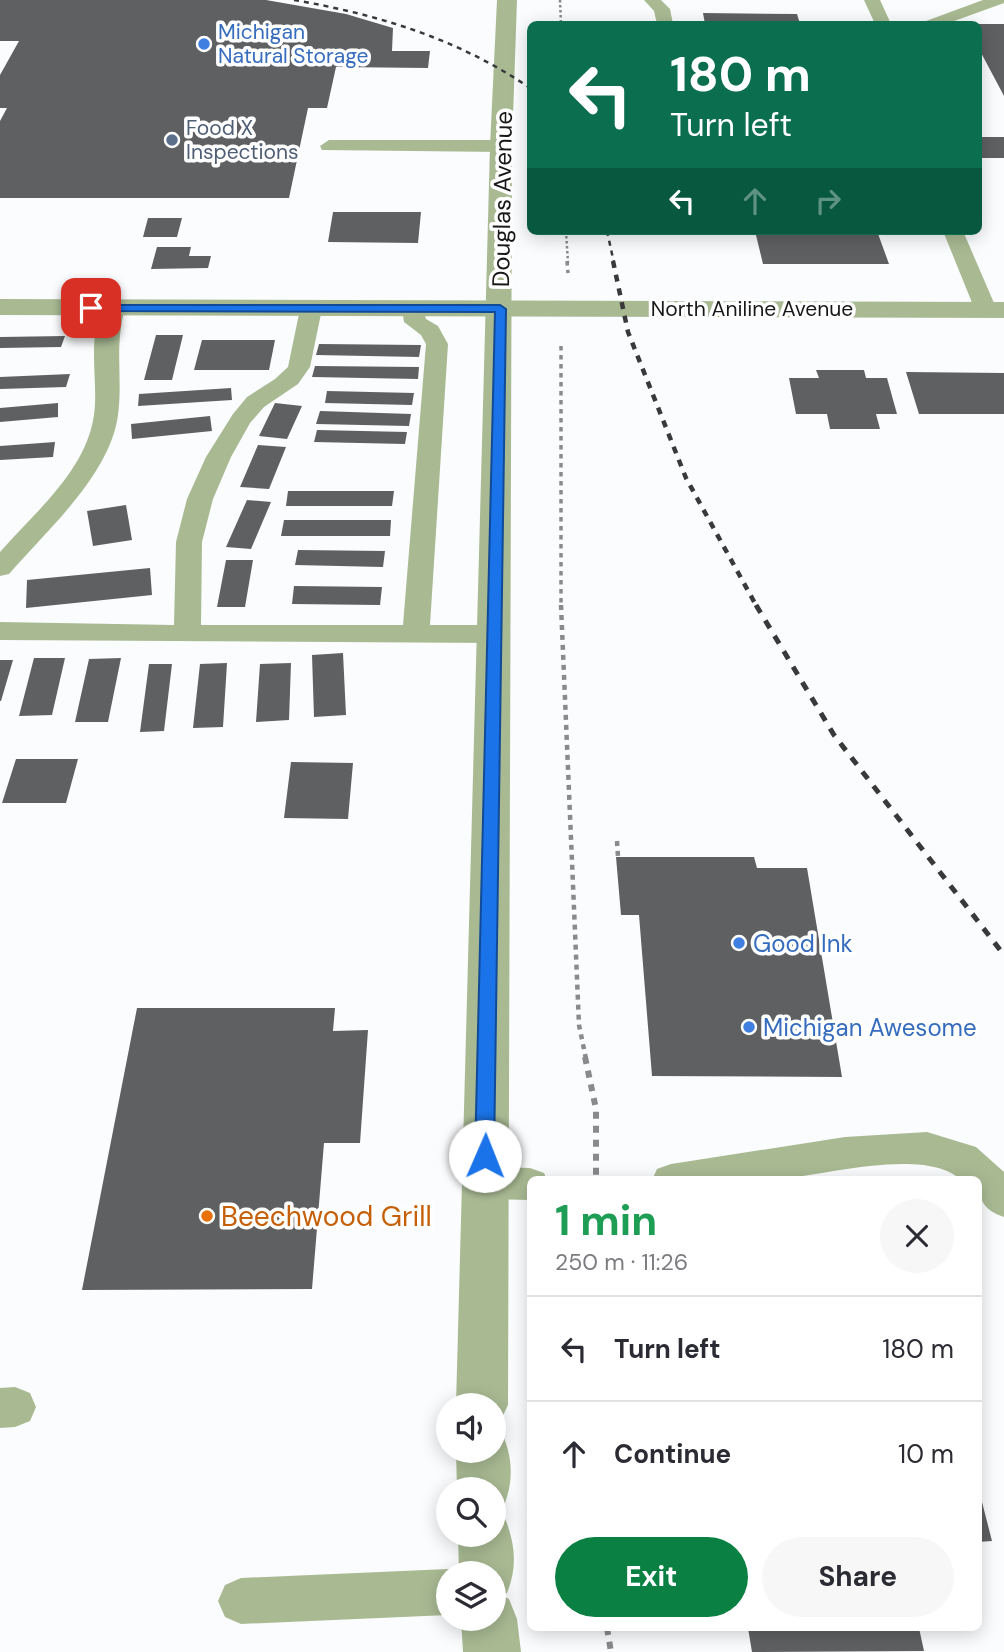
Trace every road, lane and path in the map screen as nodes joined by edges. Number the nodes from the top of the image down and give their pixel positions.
1 (507, 0) edge
2 (560, 0) edge
3 (652, 0) edge
4 (873, 0) edge
5 (998, 0) edge
6 (561, 21) edge
7 (664, 21) edge
8 (882, 21) edge
9 (940, 21) edge
10 (329, 146) dead end
11 (501, 146) junction
12 (566, 235) edge
13 (955, 235) edge
14 (568, 277) dead end
15 (0, 307) edge
16 (114, 308) junction
17 (413, 308) junction
18 (311, 309) junction
19 (500, 309) junction
20 (995, 310) edge
21 (563, 337) dead end
22 (0, 568) edge
23 (0, 631) edge
24 (186, 634) junction
25 (416, 634) junction
26 (495, 634) junction
27 (617, 841) dead end
28 (618, 858) dead end
29 (596, 1176) edge
30 (697, 1176) edge
31 (484, 1183) junction
32 (527, 1184) edge
33 (1004, 1201) edge
34 (482, 1393) edge
35 (436, 1592) edge
36 (241, 1601) dead end
37 (490, 1631) edge
38 (608, 1631) edge
39 (492, 1652) edge
40 (611, 1652) edge

1 - 11 street, Douglas Avenue
2 - 6 path
3 - 7 lane
4 - 8 lane
5 - 9 lane
10 - 11 lane
11 - 19 street, Douglas Avenue
12 - 14 path
13 - 20 lane
15 - 16 street, North Aniline Avenue
16 - 18 street, North Aniline Avenue
16 - 22 lane
17 - 18 street, North Aniline Avenue
17 - 19 street, North Aniline Avenue
17 - 25 lane
18 - 24 lane
19 - 20 street, North Aniline Avenue
19 - 26 street, Douglas Avenue
21 - 29 path
23 - 24 lane
24 - 25 lane
25 - 26 lane
26 - 31 street, Douglas Avenue
27 - 28 path
30 - 33 lane
31 - 32 lane
31 - 34 street, Douglas Avenue
35 - 36 lane
37 - 39 street
38 - 40 path

